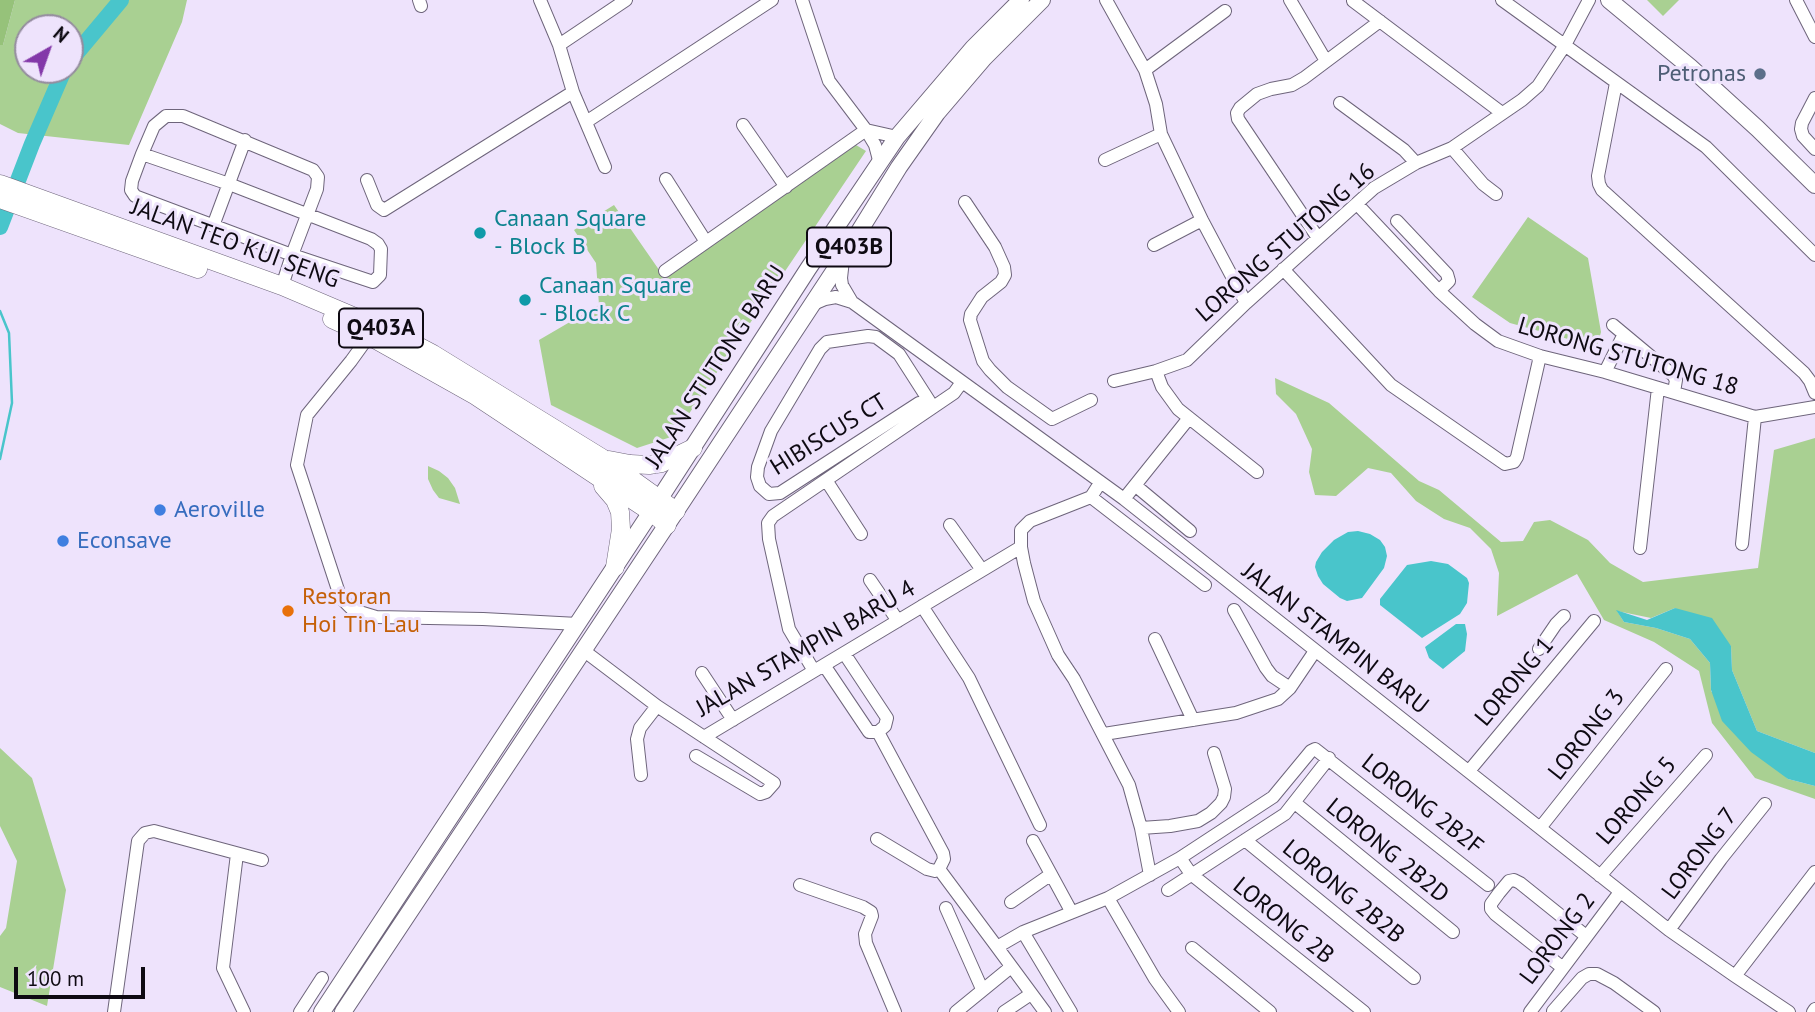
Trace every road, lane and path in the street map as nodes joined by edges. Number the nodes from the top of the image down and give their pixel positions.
1 (540, 0) edge
2 (626, 0) edge
3 (772, 0) edge
4 (802, 0) edge
5 (1021, 0) edge
6 (1042, 0) edge
7 (1106, 0) edge
8 (1290, 0) edge
9 (1502, 0) edge
10 (1589, 0) edge
11 (1609, 0) edge
12 (1796, 0) edge
13 (1353, 1) edge
14 (605, 6) edge
15 (1225, 11) dead end
16 (1380, 21) junction
17 (1815, 37) edge
18 (559, 45) junction
19 (1565, 45) junction
20 (1326, 61) junction
21 (1145, 70) junction
22 (1616, 83) junction
23 (573, 92) junction
24 (1815, 99) edge
25 (1340, 103) dead end
26 (1502, 113) junction
27 (586, 122) junction
28 (743, 125) dead end
29 (866, 130) junction
30 (1161, 134) junction
31 (897, 137) junction
32 (245, 140) junction
33 (1452, 148) junction
34 (1815, 149) edge
35 (142, 154) junction
36 (1105, 160) dead end
37 (1416, 163) junction
38 (878, 166) junction
39 (605, 167) dead end
40 (666, 179) dead end
41 (367, 180) dead end
42 (0, 184) edge
43 (229, 184) junction
44 (1815, 185) edge
45 (786, 187) junction
46 (1496, 194) dead end
47 (0, 199) edge
48 (965, 202) dead end
49 (1357, 204) junction
50 (307, 214) junction
51 (72, 218) junction
52 (1202, 220) junction
53 (213, 226) junction
54 (1318, 237) junction
55 (706, 242) junction
56 (1394, 244) junction
57 (1154, 245) dead end
58 (292, 255) junction
59 (1815, 255) edge
60 (844, 256) junction
61 (1283, 269) junction
62 (665, 271) dead end
63 (282, 286) junction
64 (1439, 291) junction
65 (852, 302) junction
66 (1246, 303) junction
67 (811, 305) junction
68 (1613, 325) dead end
69 (1624, 334) junction
70 (369, 336) junction
71 (1540, 356) junction
72 (1156, 371) junction
73 (1605, 372) junction
74 (1114, 381) dead end
75 (962, 382) junction
76 (1658, 388) junction
77 (1674, 392) junction
78 (1815, 393) edge
79 (1091, 400) dead end
80 (1815, 407) edge
81 (931, 409) junction
82 (1755, 417) junction
83 (1189, 418) junction
84 (1052, 419) junction
85 (1038, 436) junction
86 (693, 448) junction
87 (596, 465) junction
88 (1257, 472) dead end
89 (826, 480) junction
90 (1100, 483) junction
91 (1136, 486) junction
92 (1091, 497) junction
93 (1124, 499) junction
94 (656, 506) junction
95 (672, 518) junction
96 (950, 525) dead end
97 (1190, 531) dead end
98 (861, 534) dead end
99 (1742, 544) dead end
100 (1021, 547) junction
101 (1640, 548) dead end
102 (615, 567) junction
103 (982, 570) junction
104 (870, 580) dead end
105 (1205, 585) dead end
106 (922, 606) junction
107 (1234, 610) dead end
108 (1564, 617) dead end
109 (898, 621) junction
110 (1594, 621) dead end
111 (578, 624) junction
112 (1551, 633) junction
113 (1155, 639) dead end
114 (1539, 649) dead end
115 (1571, 649) junction
116 (583, 650) junction
117 (1315, 652) junction
118 (844, 653) junction
119 (819, 668) junction
120 (1666, 669) dead end
121 (702, 673) dead end
122 (1290, 688) junction
123 (657, 706) junction
124 (733, 720) junction
125 (1193, 720) junction
126 (878, 732) junction
127 (1104, 734) junction
128 (704, 737) junction
129 (1214, 753) dead end
130 (1706, 755) dead end
131 (696, 756) dead end
132 (1329, 758) junction
133 (1469, 771) junction
134 (641, 775) dead end
135 (1295, 803) junction
136 (1765, 804) dead end
137 (1040, 825) dead end
138 (1140, 828) junction
139 (1540, 828) junction
140 (877, 839) dead end
141 (1245, 840) junction
142 (1033, 841) dead end
143 (237, 854) junction
144 (1180, 858) junction
145 (261, 860) dead end
146 (939, 869) junction
147 (1815, 872) edge
148 (1050, 874) junction
149 (1191, 874) junction
150 (1150, 875) junction
151 (1600, 876) junction
152 (800, 885) dead end
153 (1488, 885) dead end
154 (1168, 890) dead end
155 (1620, 892) junction
156 (1108, 898) junction
157 (1011, 902) dead end
158 (946, 908) dead end
159 (1072, 911) junction
160 (1669, 930) junction
161 (1023, 932) junction
162 (1453, 932) dead end
163 (1586, 936) junction
164 (997, 947) junction
165 (1192, 948) dead end
166 (1012, 967) junction
167 (1563, 968) junction
168 (1735, 976) junction
169 (323, 978) dead end
170 (1414, 978) dead end
171 (982, 989) junction
172 (1031, 994) junction
173 (1539, 999) junction
174 (114, 1012) edge
175 (244, 1012) edge
176 (300, 1012) edge
177 (322, 1012) edge
178 (343, 1012) edge
179 (895, 1012) edge
180 (956, 1012) edge
181 (1004, 1012) edge
182 (1045, 1012) edge
183 (1071, 1012) edge
184 (1179, 1012) edge
185 (1270, 1012) edge
186 (1364, 1012) edge
187 (1530, 1012) edge
188 (1553, 1012) edge
189 (1654, 1012) edge
190 (1789, 1012) edge

1 - 18 street
2 - 14 street
3 - 27 street
4 - 29 street
5 - 31 main road, JALAN STUTONG BARU
6 - 60 main road, JALAN STUTONG BARU / Q403B
7 - 21 street
8 - 20 street
9 - 19 street
10 - 19 street, LORONG STUTONG 16
11 - 44 main road
12 - 17 street
13 - 16 street
14 - 18 street
15 - 21 street
16 - 20 street
16 - 26 street
18 - 23 street
19 - 22 street
19 - 26 street, LORONG STUTONG 16
20 - 54 street
21 - 30 street
22 - 59 street
22 - 78 street
23 - 27 street
23 - 41 street
24 - 34 street
25 - 37 street
26 - 33 street, LORONG STUTONG 16
27 - 39 street
28 - 45 street
29 - 31 street
29 - 38 street
29 - 45 street
30 - 36 street
30 - 52 street
31 - 38 main road, JALAN STUTONG BARU
32 - 35 street
32 - 43 street
32 - 50 street
33 - 37 street, LORONG STUTONG 16
33 - 46 street
35 - 43 street
35 - 53 street
37 - 49 street, LORONG STUTONG 16
38 - 86 main road, JALAN STUTONG BARU
40 - 55 street
42 - 51 highway, JALAN TEO KUI SENG / Q403A
43 - 50 street
43 - 53 street
45 - 55 street
47 - 51 highway, JALAN TEO KUI SENG
48 - 84 street
49 - 54 street, LORONG STUTONG 16
49 - 56 street, LORONG STUTONG 18
50 - 58 street
50 - 58 street
51 - 63 highway, JALAN TEO KUI SENG / Q403A
51 - 70 highway, JALAN TEO KUI SENG
52 - 57 street
52 - 66 street
53 - 58 street
54 - 61 street, LORONG STUTONG 16
55 - 62 street
56 - 64 street, LORONG STUTONG 18
56 - 64 street
58 - 63 street
60 - 65 street
60 - 67 main road, JALAN STUTONG BARU / Q403B
61 - 66 street, LORONG STUTONG 16
61 - 71 street
63 - 87 highway, JALAN TEO KUI SENG / Q403A
64 - 71 street, LORONG STUTONG 18
65 - 67 street
65 - 75 street, JALAN STAMPIN BARU
66 - 72 street, LORONG STUTONG 16
67 - 95 main road, JALAN STUTONG BARU / Q403B
68 - 69 street
69 - 73 street
69 - 77 street
70 - 87 highway, JALAN TEO KUI SENG
70 - 111 street
71 - 73 street, LORONG STUTONG 18
72 - 74 street, LORONG STUTONG 16
72 - 83 street
73 - 76 street, LORONG STUTONG 18
75 - 81 street
75 - 85 street, JALAN STAMPIN BARU
76 - 77 street, LORONG STUTONG 18
76 - 101 street
77 - 82 street, LORONG STUTONG 18
79 - 84 street
80 - 82 street, LORONG STUTONG 18
81 - 81 street, HIBISCUS CT
81 - 89 street
82 - 99 street
83 - 88 street
83 - 91 street
84 - 85 street
85 - 90 street, JALAN STAMPIN BARU
86 - 87 highway
86 - 94 main road, JALAN STUTONG BARU
87 - 94 highway, JALAN TEO KUI SENG
87 - 102 highway
89 - 98 street
89 - 119 street
90 - 92 street
90 - 93 street, JALAN STAMPIN BARU
91 - 93 street
91 - 97 street
92 - 100 street
92 - 105 street
93 - 117 street, JALAN STAMPIN BARU
94 - 95 highway
94 - 102 main road, JALAN STUTONG BARU
95 - 116 main road, JALAN STUTONG BARU
96 - 103 street
100 - 103 street, JALAN STAMPIN BARU 4
100 - 127 street
102 - 111 main road, JALAN STUTONG BARU
103 - 106 street, JALAN STAMPIN BARU 4
104 - 109 street
106 - 109 street, JALAN STAMPIN BARU 4
106 - 137 street
107 - 122 street
108 - 112 street
109 - 118 street, JALAN STAMPIN BARU 4
110 - 115 street, LORONG 1
111 - 177 main road, JALAN STUTONG BARU
112 - 114 street
112 - 115 street
113 - 125 street
115 - 133 street, LORONG 1
116 - 123 street, JALAN STAMPIN BARU 4
116 - 178 main road, JALAN STUTONG BARU
117 - 122 street
117 - 133 street, JALAN STAMPIN BARU
118 - 119 street, JALAN STAMPIN BARU 4
118 - 126 street
119 - 124 street, JALAN STAMPIN BARU 4
119 - 126 street
120 - 139 street, LORONG 3
121 - 124 street
122 - 125 street
123 - 128 street, JALAN STAMPIN BARU 4
123 - 134 street
124 - 128 street, JALAN STAMPIN BARU 4
125 - 127 street
126 - 146 street
127 - 138 street
128 - 131 street
129 - 138 street
130 - 151 street, LORONG 5
132 - 135 street
132 - 144 street
132 - 153 street, LORONG 2B2F
133 - 139 street, JALAN STAMPIN BARU
135 - 141 street
135 - 162 street, LORONG 2B2D
136 - 160 street, LORONG 7
138 - 150 street
139 - 151 street, JALAN STAMPIN BARU
140 - 146 street
141 - 149 street
141 - 170 street, LORONG 2B2B
142 - 148 street
143 - 145 street
143 - 174 street
143 - 175 street
144 - 149 street, LORONG 2B
144 - 150 street
146 - 164 street
147 - 168 street
148 - 157 street
148 - 159 street
149 - 154 street
149 - 186 street, LORONG 2B
150 - 156 street
151 - 155 street, JALAN STAMPIN BARU
152 - 179 street
155 - 160 street, JALAN STAMPIN BARU
155 - 163 street, LORONG 2
156 - 159 street
156 - 184 street
158 - 171 street
159 - 161 street
160 - 168 street, JALAN STAMPIN BARU
161 - 164 street
161 - 183 street
163 - 167 street, LORONG 2
163 - 167 street
164 - 166 street
165 - 185 street
166 - 171 street
166 - 172 street
167 - 173 street, LORONG 2
168 - 190 street, JALAN STAMPIN BARU
169 - 176 street
171 - 180 street
172 - 181 street
172 - 182 street
173 - 187 street, LORONG 2
173 - 188 street
188 - 189 street

